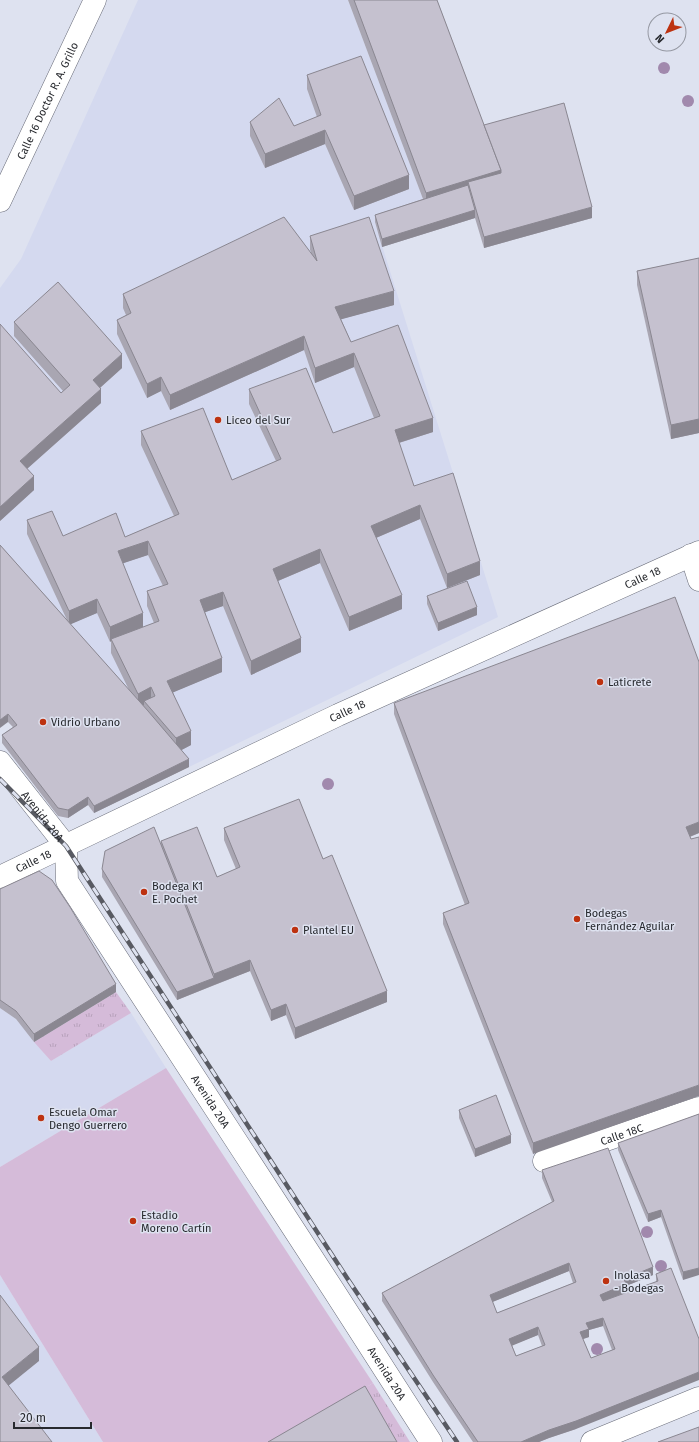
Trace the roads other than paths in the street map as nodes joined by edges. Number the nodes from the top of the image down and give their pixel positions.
1 (95, 0) edge
2 (0, 201) edge
3 (695, 554) edge
4 (699, 580) edge
5 (0, 762) edge
6 (66, 846) junction
7 (0, 877) edge
8 (699, 1108) edge
9 (544, 1161) dead end
10 (699, 1398) edge
11 (431, 1442) edge
12 (592, 1442) edge

1 - 2 street, Calle 16 Doctor R. A. Grillo
3 - 4 street
3 - 6 street, Calle 18
5 - 6 street, Avenida 20A
6 - 7 street, Calle 18
6 - 11 street, Avenida 20A
8 - 9 street, Calle 18C
10 - 12 street

